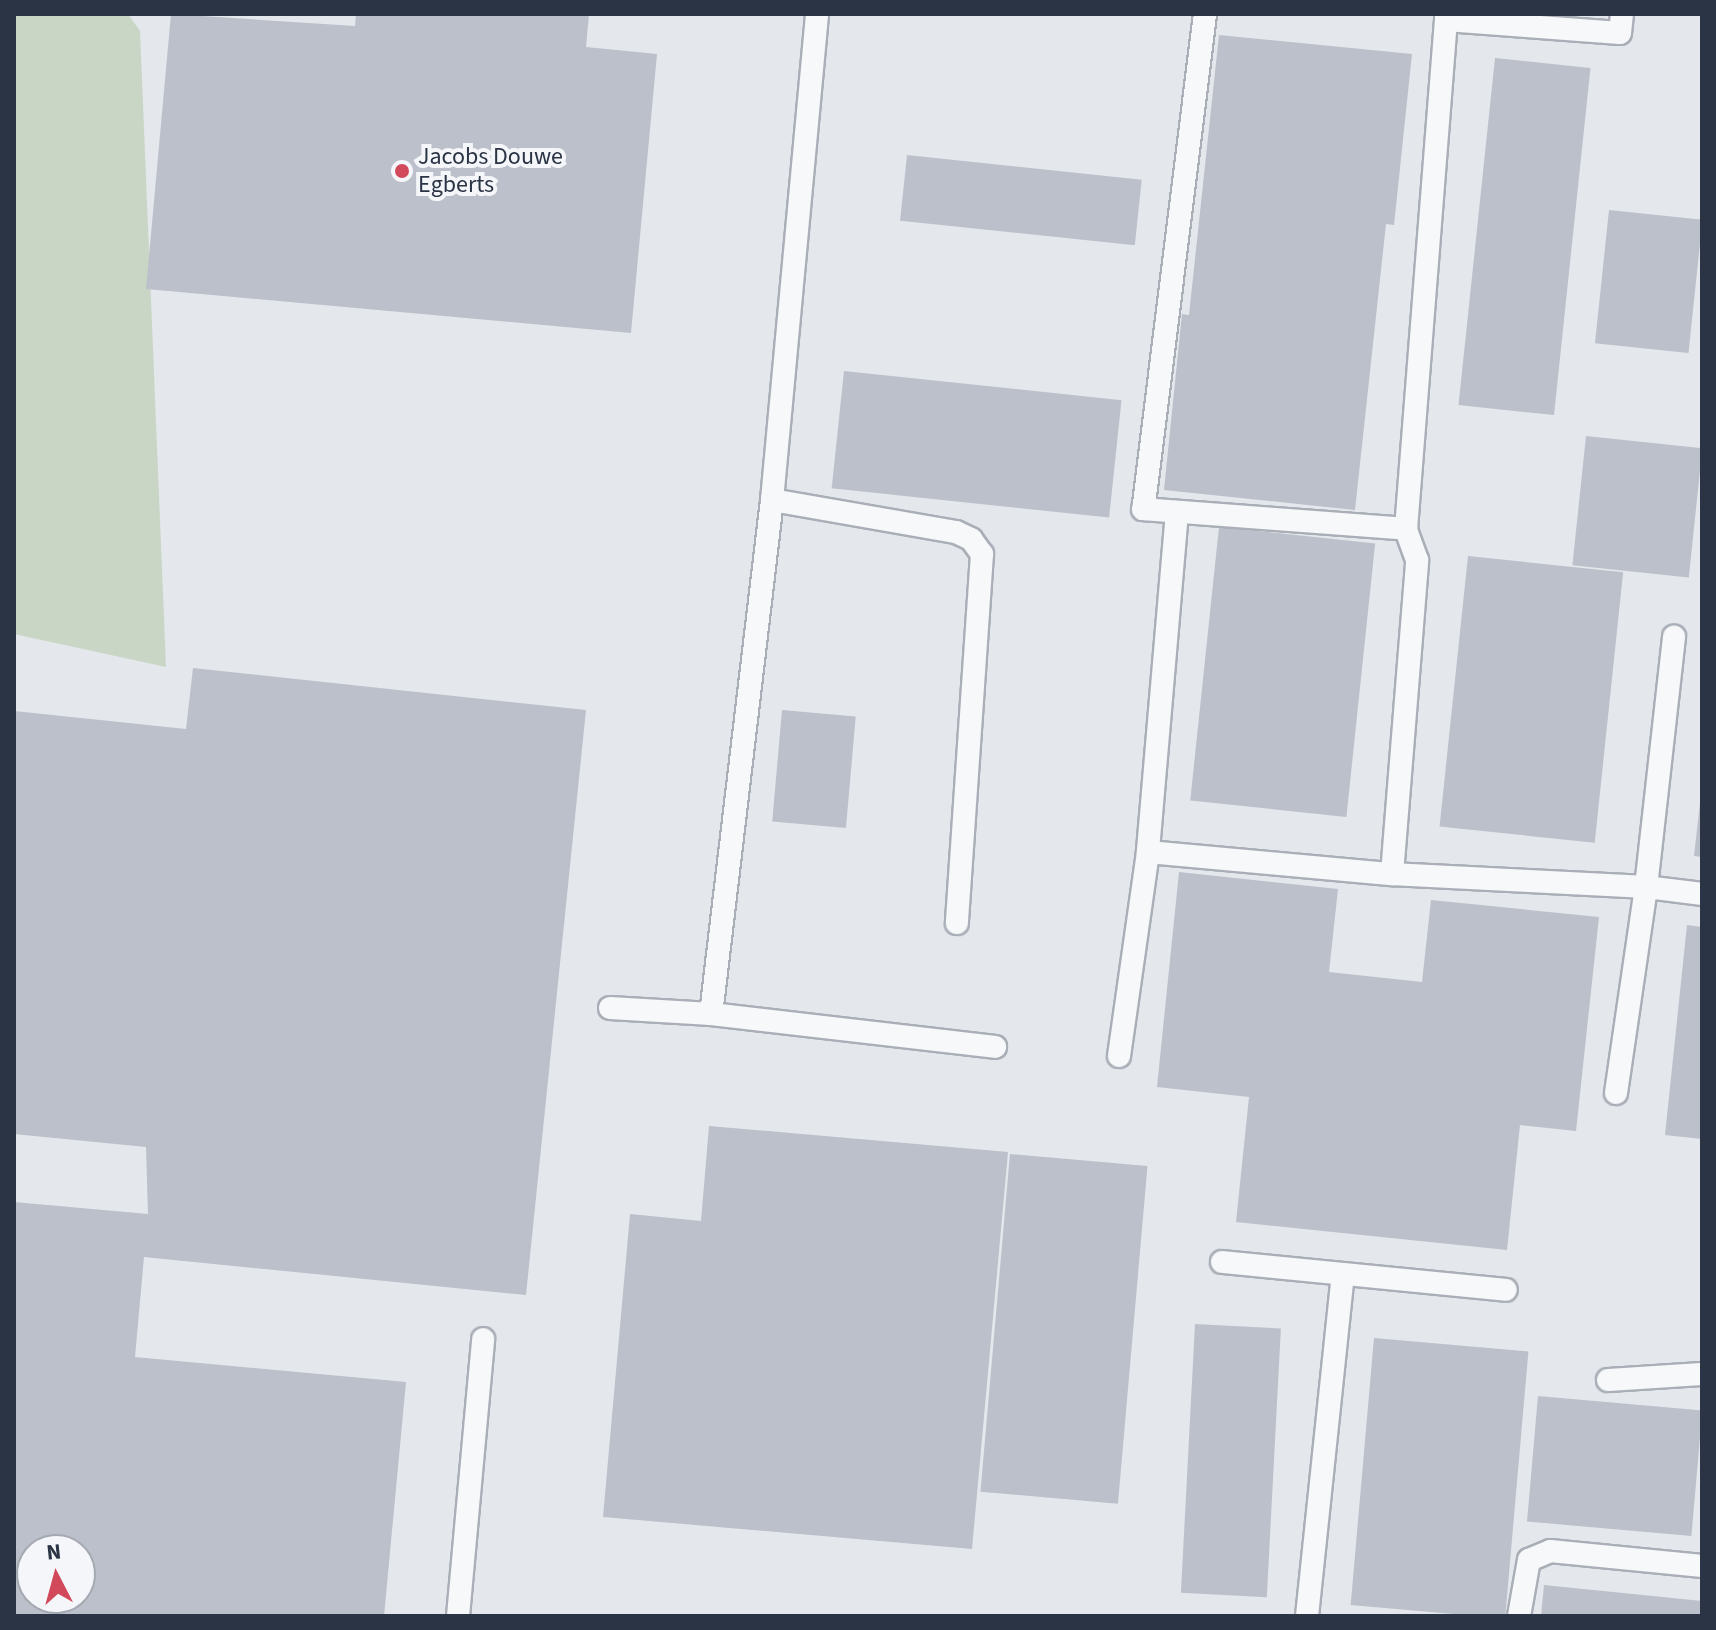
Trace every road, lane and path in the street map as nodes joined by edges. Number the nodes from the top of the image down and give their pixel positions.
1 (817, 14) edge
2 (1205, 14) edge
3 (1622, 14) edge
4 (1446, 17) edge
5 (772, 500) junction
6 (1177, 512) junction
7 (1406, 529) junction
8 (1674, 637) dead end
9 (1148, 852) junction
10 (1392, 874) junction
11 (1646, 887) junction
12 (1702, 894) edge
13 (957, 923) dead end
14 (610, 1008) dead end
15 (711, 1014) junction
16 (995, 1047) dead end
17 (1119, 1056) dead end
18 (1616, 1093) dead end
19 (1222, 1262) dead end
20 (1343, 1276) junction
21 (1506, 1290) dead end
22 (483, 1339) dead end
23 (1702, 1374) edge
24 (1608, 1380) dead end
25 (1702, 1566) edge
26 (458, 1616) edge
27 (1307, 1616) edge
28 (1519, 1616) edge

1 - 5 lane
2 - 6 lane
3 - 4 lane
4 - 7 lane
5 - 13 lane
5 - 15 lane
6 - 7 lane
6 - 9 lane
7 - 10 lane
8 - 11 lane
9 - 10 lane
9 - 17 lane
10 - 11 lane
11 - 12 lane
11 - 18 lane
14 - 15 lane
15 - 16 lane
19 - 20 lane
20 - 21 lane
20 - 27 lane
22 - 26 lane
23 - 24 lane
25 - 28 lane

